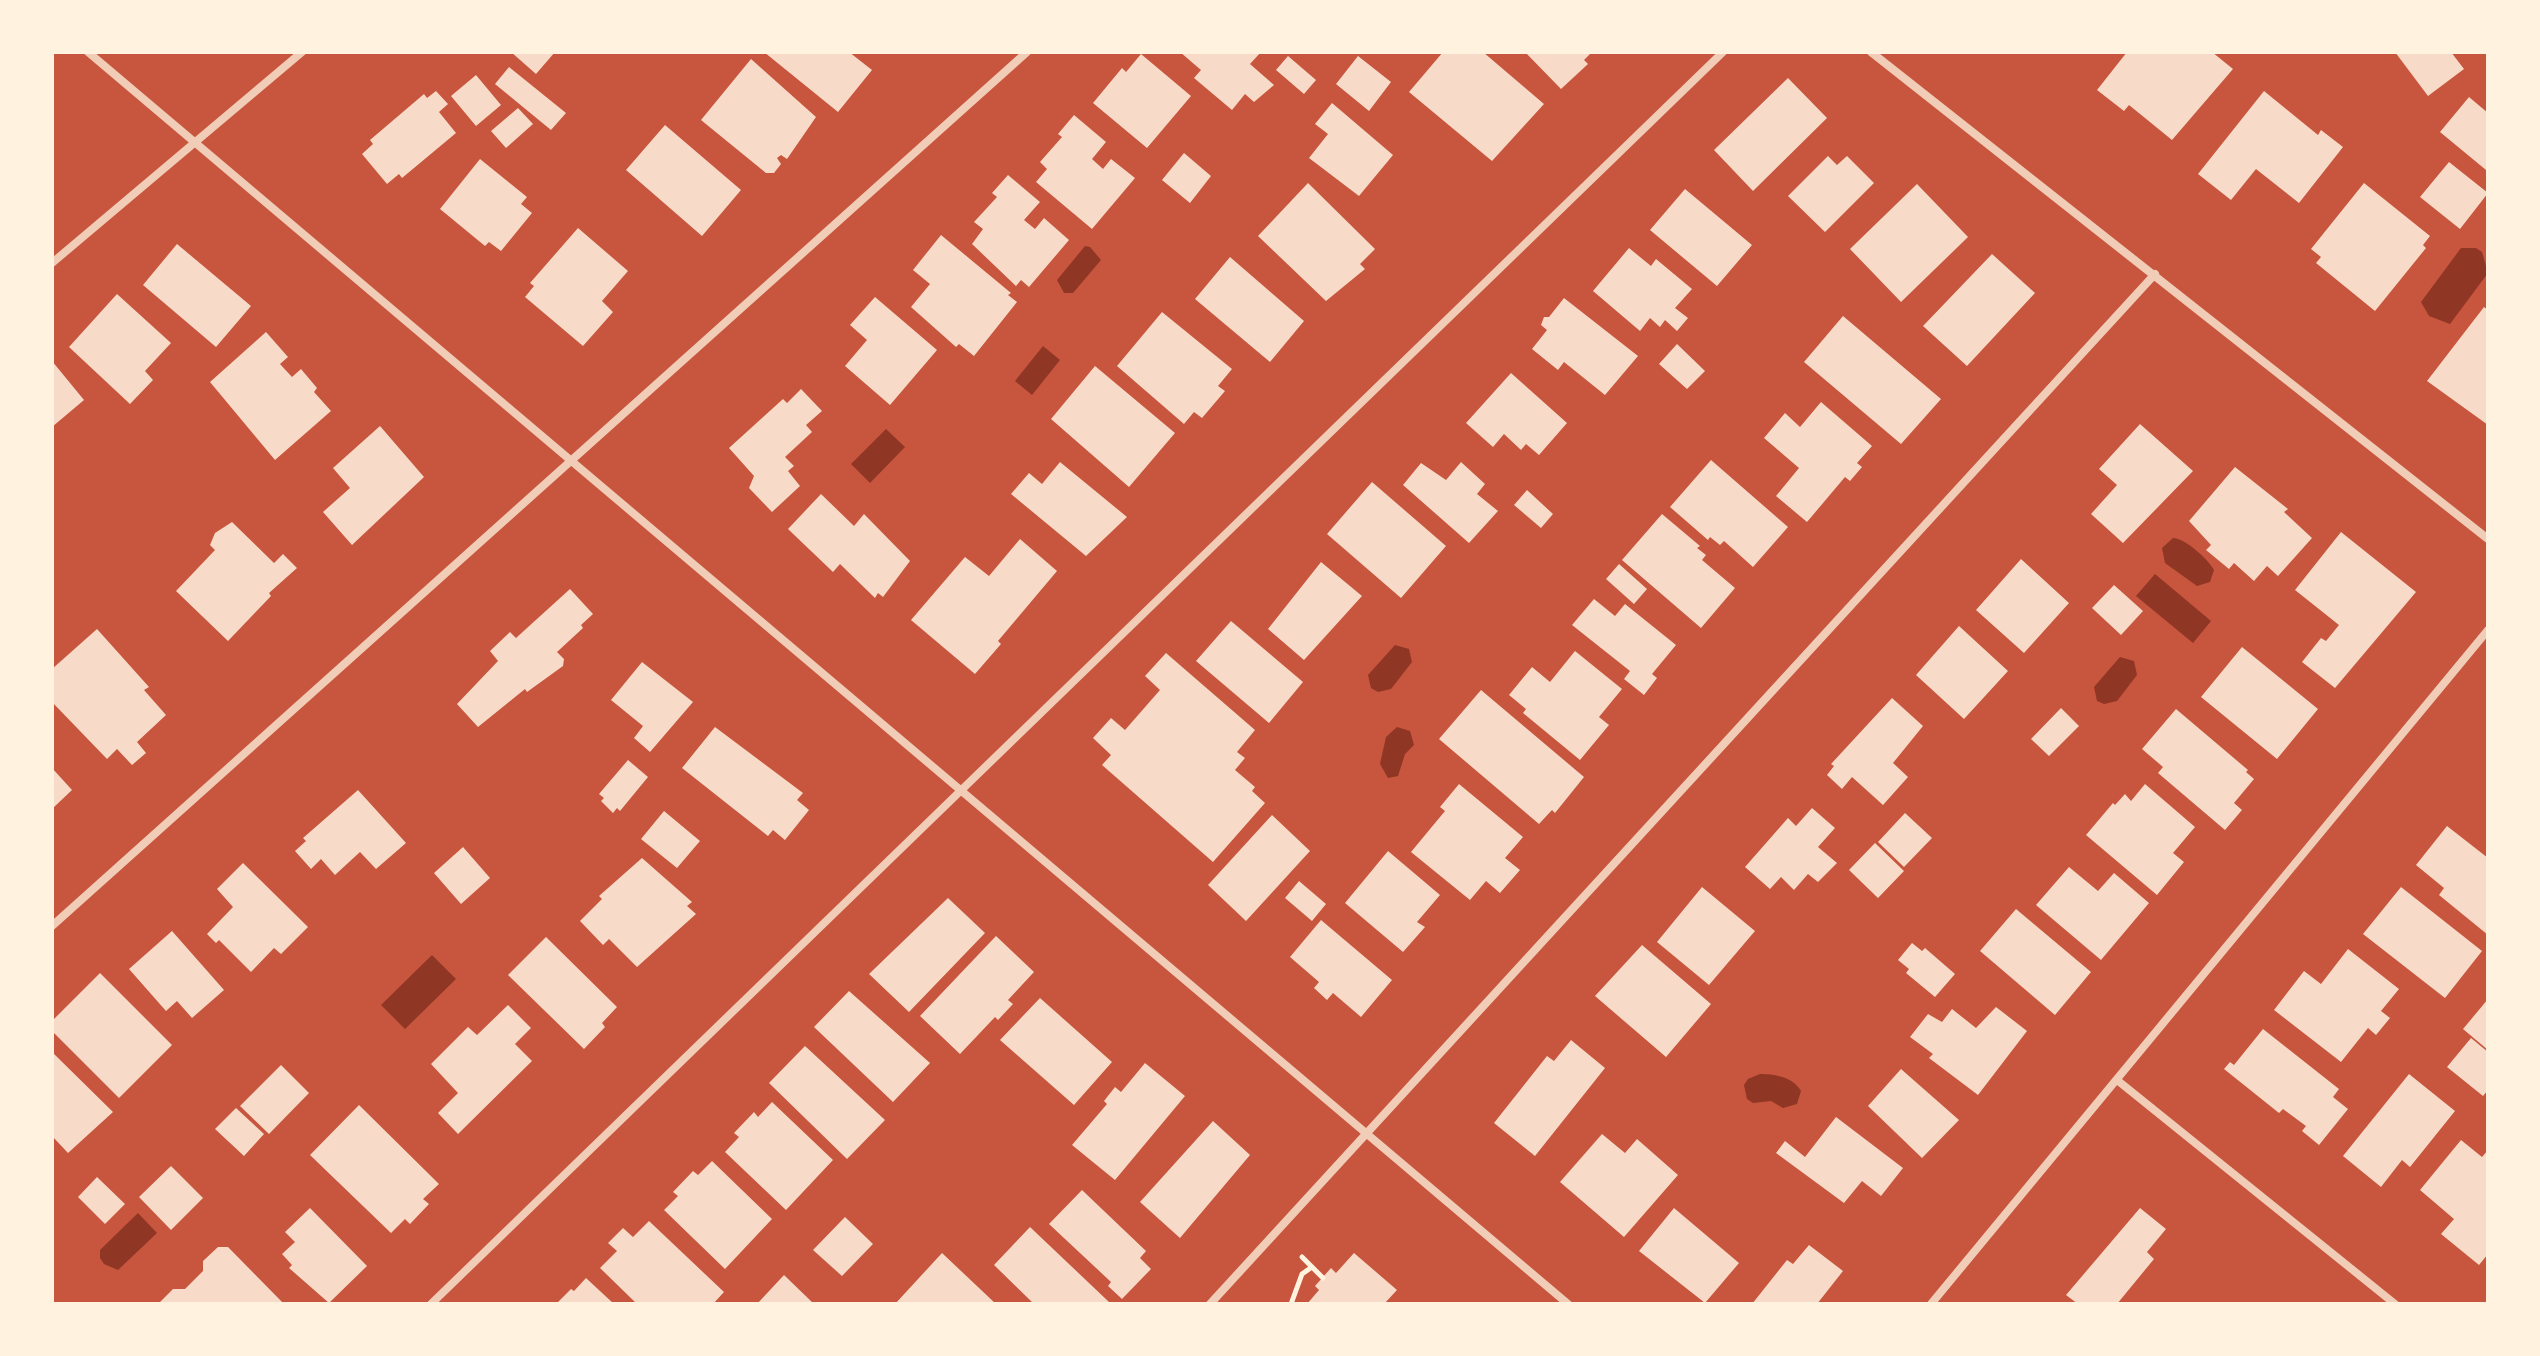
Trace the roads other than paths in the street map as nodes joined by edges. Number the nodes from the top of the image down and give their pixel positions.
1 (88, 52) edge
2 (302, 52) edge
3 (1027, 52) edge
4 (1723, 52) edge
5 (1871, 52) edge
6 (196, 143) junction
7 (52, 263) edge
8 (2155, 274) junction
9 (571, 463) junction
10 (2488, 539) edge
11 (2488, 630) edge
12 (959, 792) junction
13 (52, 926) edge
14 (2117, 1080) junction
15 (1366, 1135) junction
16 (431, 1304) edge
17 (1210, 1304) edge
18 (1568, 1304) edge
19 (1931, 1304) edge
20 (2395, 1304) edge

1 - 6 street
2 - 6 street
3 - 9 street
4 - 12 street
5 - 8 street
6 - 7 street
6 - 9 street
8 - 10 street
8 - 15 street
9 - 12 street
9 - 13 street
11 - 14 street
12 - 15 street
12 - 16 street
14 - 19 street
14 - 20 street
15 - 17 street
15 - 18 street

